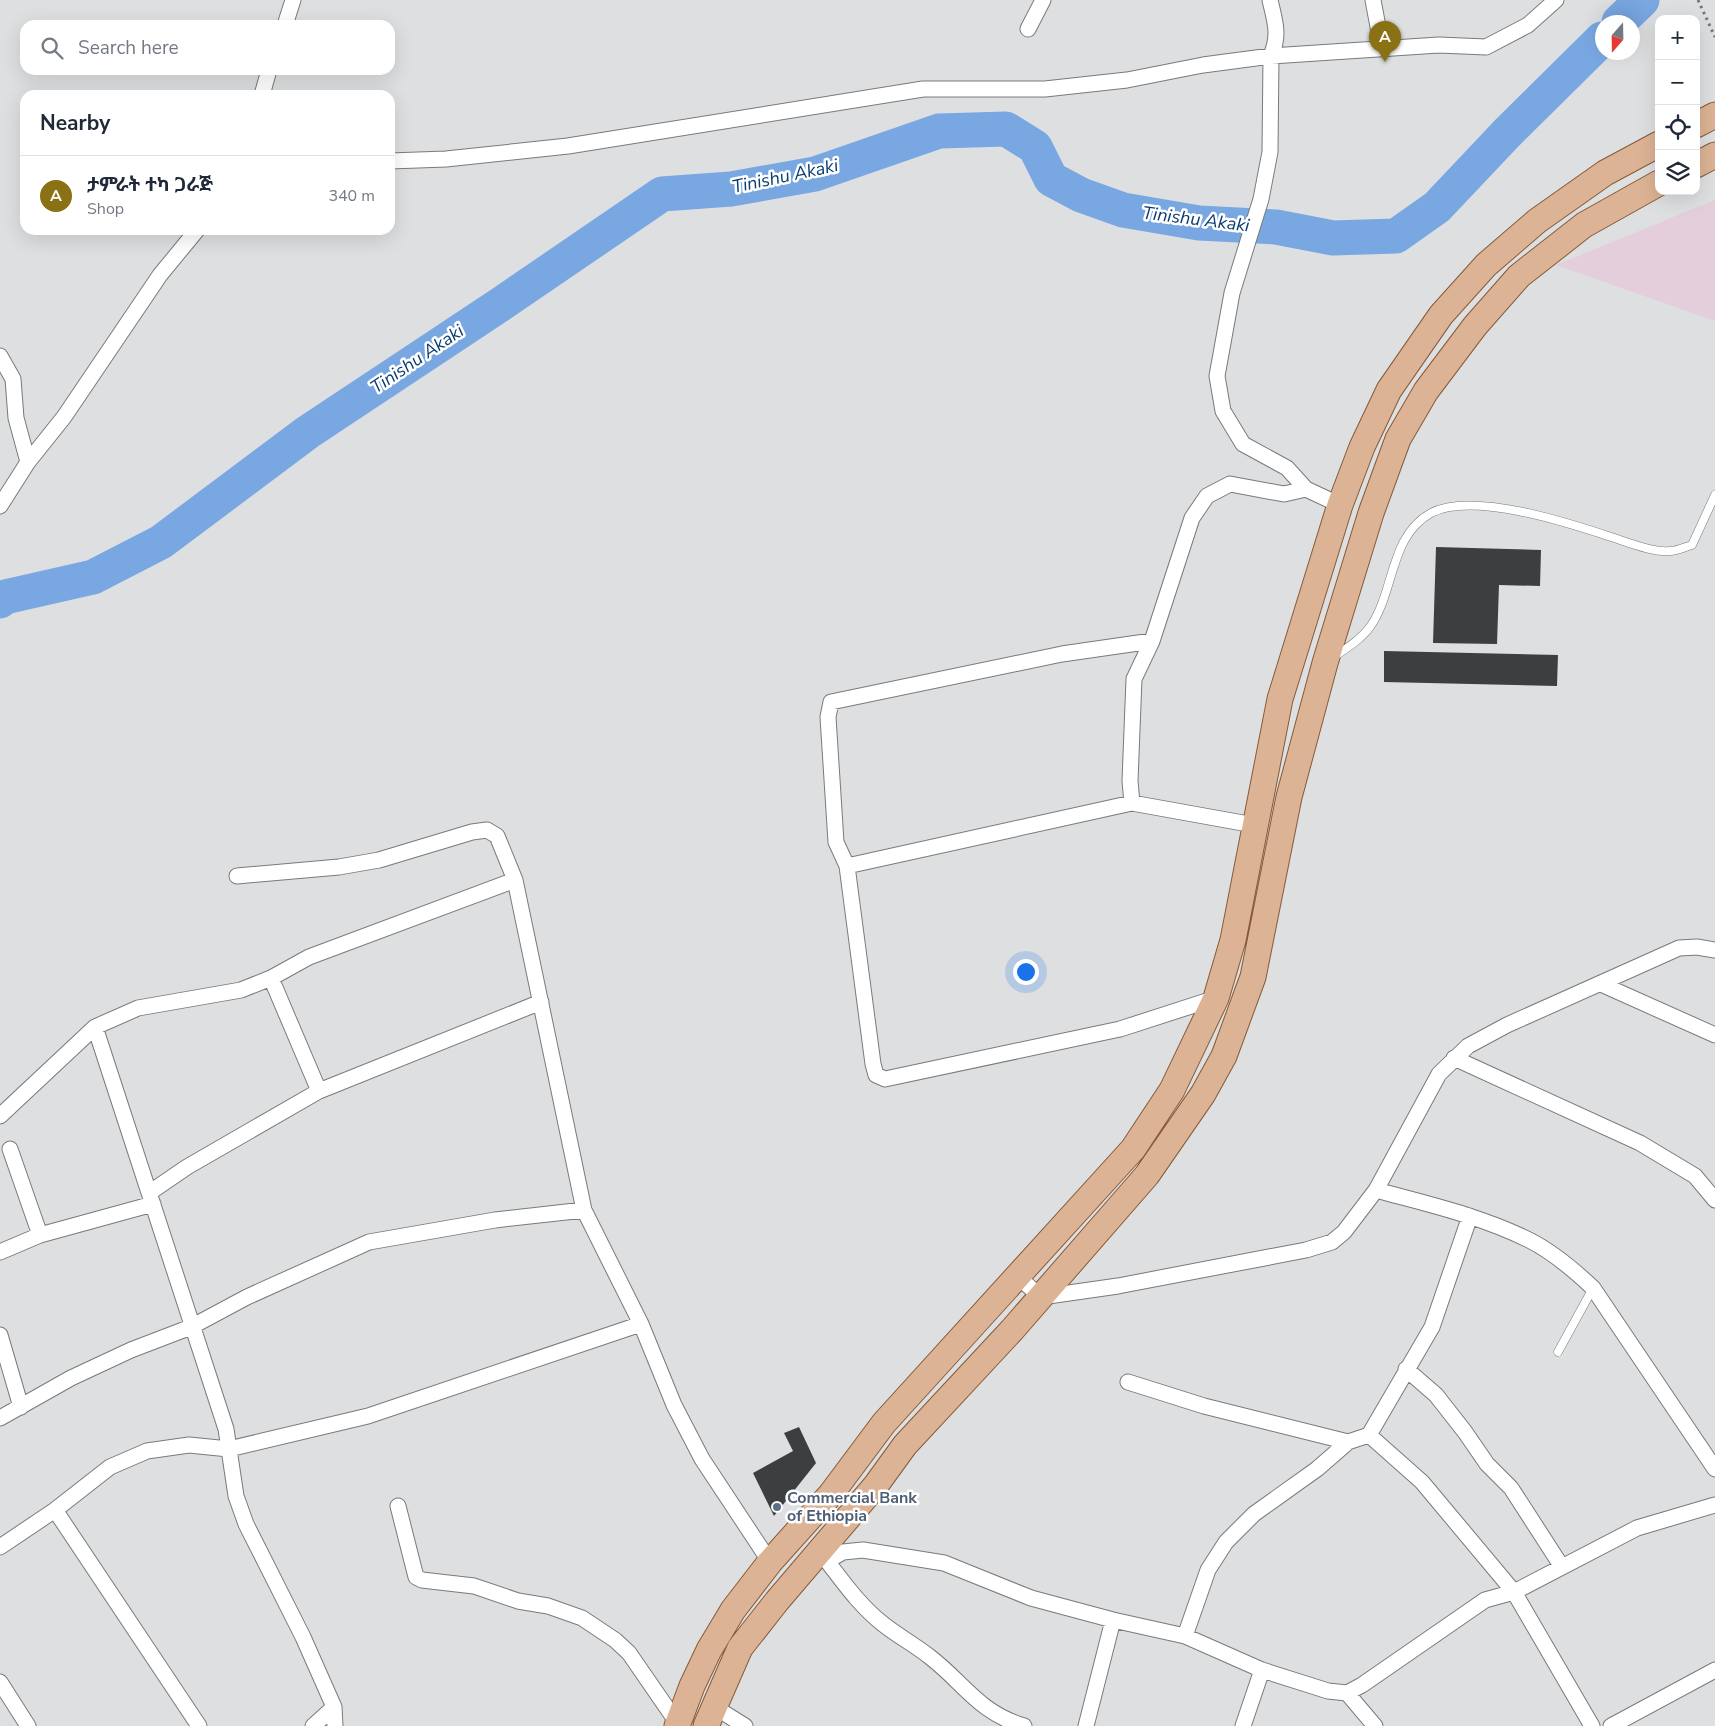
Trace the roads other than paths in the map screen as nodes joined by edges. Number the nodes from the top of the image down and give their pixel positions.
1 (293, 0) edge
2 (1043, 0) edge
3 (1270, 0) edge
4 (1373, 0) edge
5 (1556, 0) edge
6 (287, 20) edge
7 (1028, 30) dead end
8 (1382, 48) junction
9 (1271, 56) junction
10 (268, 75) edge
11 (263, 90) edge
12 (1715, 115) edge
13 (1700, 123) edge
14 (1655, 146) edge
15 (1715, 156) edge
16 (395, 161) edge
17 (1700, 163) edge
18 (1655, 186) edge
19 (193, 235) edge
20 (0, 356) edge
21 (28, 462) junction
22 (1306, 489) junction
23 (1715, 496) edge
24 (1340, 504) junction
25 (0, 506) edge
26 (1152, 641) junction
27 (1325, 663) junction
28 (1132, 803) junction
29 (1254, 825) junction
30 (847, 866) junction
31 (237, 876) dead end
32 (515, 880) junction
33 (1715, 950) edge
34 (271, 978) junction
35 (1601, 984) junction
36 (1216, 998) junction
37 (541, 1002) junction
38 (95, 1027) junction
39 (1715, 1035) edge
40 (1454, 1058) junction
41 (320, 1091) junction
42 (0, 1116) edge
43 (10, 1150) dead end
44 (1376, 1190) junction
45 (151, 1198) junction
46 (1715, 1200) edge
47 (584, 1210) junction
48 (1470, 1216) junction
49 (40, 1235) junction
50 (0, 1252) edge
51 (1017, 1276) junction
52 (1594, 1288) junction
53 (1041, 1297) junction
54 (641, 1324) junction
55 (191, 1328) junction
56 (0, 1335) edge
57 (1558, 1352) dead end
58 (1406, 1369) junction
59 (1128, 1382) dead end
60 (21, 1408) junction
61 (0, 1418) edge
62 (1369, 1434) junction
63 (1348, 1442) junction
64 (229, 1449) junction
65 (1715, 1469) edge
66 (1715, 1505) edge
67 (398, 1506) dead end
68 (55, 1510) junction
69 (0, 1547) edge
70 (822, 1558) junction
71 (770, 1562) junction
72 (1562, 1567) junction
73 (1514, 1592) junction
74 (1113, 1620) junction
75 (1184, 1636) junction
76 (1262, 1670) junction
77 (1715, 1670) edge
78 (0, 1682) edge
79 (1347, 1693) junction
80 (334, 1707) junction
81 (709, 1716) edge
82 (1003, 1723) edge
83 (677, 1725) edge
84 (28, 1726) edge
85 (199, 1726) edge
86 (313, 1726) edge
87 (335, 1726) edge
88 (745, 1726) edge
89 (1024, 1726) edge
90 (1086, 1726) edge
91 (1243, 1726) edge
92 (1375, 1726) edge
93 (1592, 1726) edge
94 (1611, 1726) edge

1 - 6 street
2 - 7 street
3 - 9 street
4 - 8 street
5 - 8 street
8 - 9 street
9 - 16 street
9 - 22 street
10 - 11 street
12 - 13 main road
14 - 24 main road
15 - 17 main road
18 - 27 main road
19 - 21 street
20 - 21 street
21 - 25 street
22 - 24 street
22 - 26 street
23 - 27 lane
24 - 29 main road
26 - 28 street
26 - 30 street
27 - 53 main road
28 - 29 street
28 - 30 street
29 - 36 main road
30 - 36 street
31 - 32 street
32 - 34 street
32 - 37 street
33 - 35 street
34 - 38 street
34 - 41 street
35 - 39 street
35 - 40 street
36 - 51 main road
37 - 41 street
37 - 47 street
38 - 42 street
38 - 45 street
40 - 44 street
40 - 46 street
41 - 45 street
43 - 49 street
44 - 48 street
44 - 53 street
45 - 49 street
45 - 55 street
47 - 54 street
47 - 55 street
48 - 52 street
48 - 58 street
49 - 50 street
51 - 53 street
51 - 71 main road
52 - 57 lane
52 - 65 street
53 - 70 main road
54 - 64 street
54 - 71 street
55 - 60 street
55 - 64 street
56 - 60 street
58 - 62 street
58 - 72 street
59 - 63 street
60 - 61 street
62 - 63 street
62 - 73 street
63 - 75 street
64 - 68 street
64 - 80 street
66 - 72 street
67 - 83 street
68 - 69 street
68 - 85 street
70 - 74 street
70 - 81 main road
70 - 82 street
71 - 83 main road
72 - 73 street
73 - 79 street
73 - 93 street
74 - 75 street
74 - 90 street
75 - 76 street
76 - 79 street
76 - 91 street
77 - 94 street
78 - 84 street
79 - 92 street
80 - 86 street
80 - 87 street
81 - 88 street
82 - 89 street

